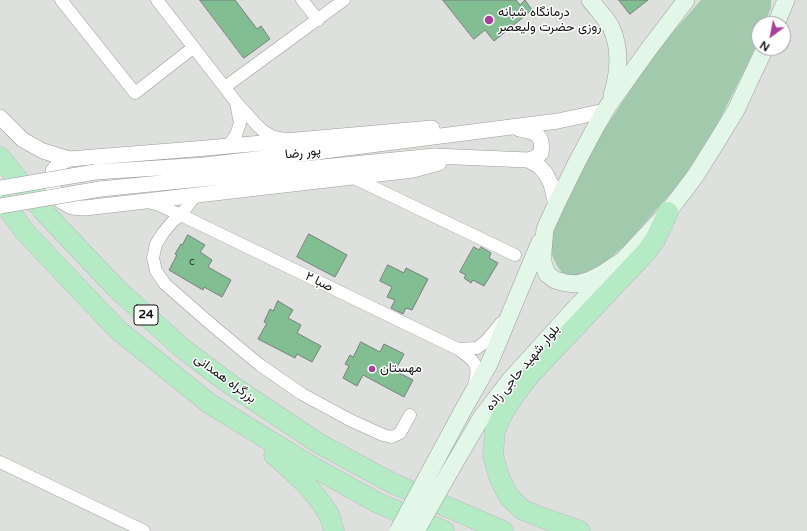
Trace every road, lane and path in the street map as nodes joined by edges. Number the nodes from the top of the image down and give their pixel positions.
1 (60, 0) edge
2 (157, 0) edge
3 (302, 0) edge
4 (344, 0) edge
5 (590, 0) edge
6 (786, 0) edge
7 (683, 5) edge
8 (779, 16) edge
9 (318, 20) junction
10 (194, 47) junction
11 (761, 56) edge
12 (225, 87) junction
13 (236, 102) junction
14 (606, 108) junction
15 (0, 117) edge
16 (511, 128) junction
17 (460, 134) junction
18 (292, 140) junction
19 (228, 146) junction
20 (0, 157) edge
21 (463, 157) junction
22 (69, 159) junction
23 (528, 160) junction
24 (352, 177) junction
25 (0, 188) edge
26 (199, 194) junction
27 (0, 198) edge
28 (142, 201) junction
29 (556, 205) junction
30 (0, 206) edge
31 (668, 212) junction
32 (181, 215) junction
33 (546, 229) junction
34 (515, 255) dead end
35 (623, 260) junction
36 (516, 300) junction
37 (458, 349) junction
38 (469, 399) junction
39 (210, 404) junction
40 (410, 415) dead end
41 (0, 462) edge
42 (144, 531) edge
43 (334, 531) edge
44 (398, 531) edge
45 (416, 531) edge
46 (444, 531) edge
47 (503, 531) edge
48 (580, 531) edge

1 - 10 street
2 - 10 street
3 - 9 street
4 - 9 street
5 - 14 main road
6 - 8 main road
7 - 14 main road
9 - 12 street
10 - 12 street
11 - 31 main road
12 - 13 street
13 - 18 street
13 - 19 street
14 - 16 street, پور رضا
14 - 29 main road
15 - 22 street
16 - 17 street, پور رضا
16 - 23 street
17 - 18 street
17 - 25 street, پور رضا, bridge
18 - 19 street
19 - 22 street
20 - 47 highway, بزرگراه همدانی / 24
21 - 23 street, پور رضا
21 - 24 street
21 - 30 street, پور رضا, bridge
22 - 28 street
23 - 29 street
24 - 26 street
24 - 34 street
26 - 28 street
26 - 32 street
27 - 39 highway, بزرگراه همدانی / 24
28 - 32 street, صبا ۲
29 - 33 main road
31 - 35 main road
31 - 48 highway
32 - 37 street, صبا ۲
32 - 40 street
33 - 35 main road
33 - 36 main road, بلوار شهید حاجی زاده
35 - 45 main road, بلوار شهید حاجی زاده, bridge
36 - 37 street
36 - 38 main road, بلوار شهید حاجی زاده
37 - 38 street, صبا ۲
38 - 44 main road, بلوار شهید حاجی زاده, bridge
39 - 43 highway
39 - 46 highway, بزرگراه همدانی / 24
41 - 42 street

